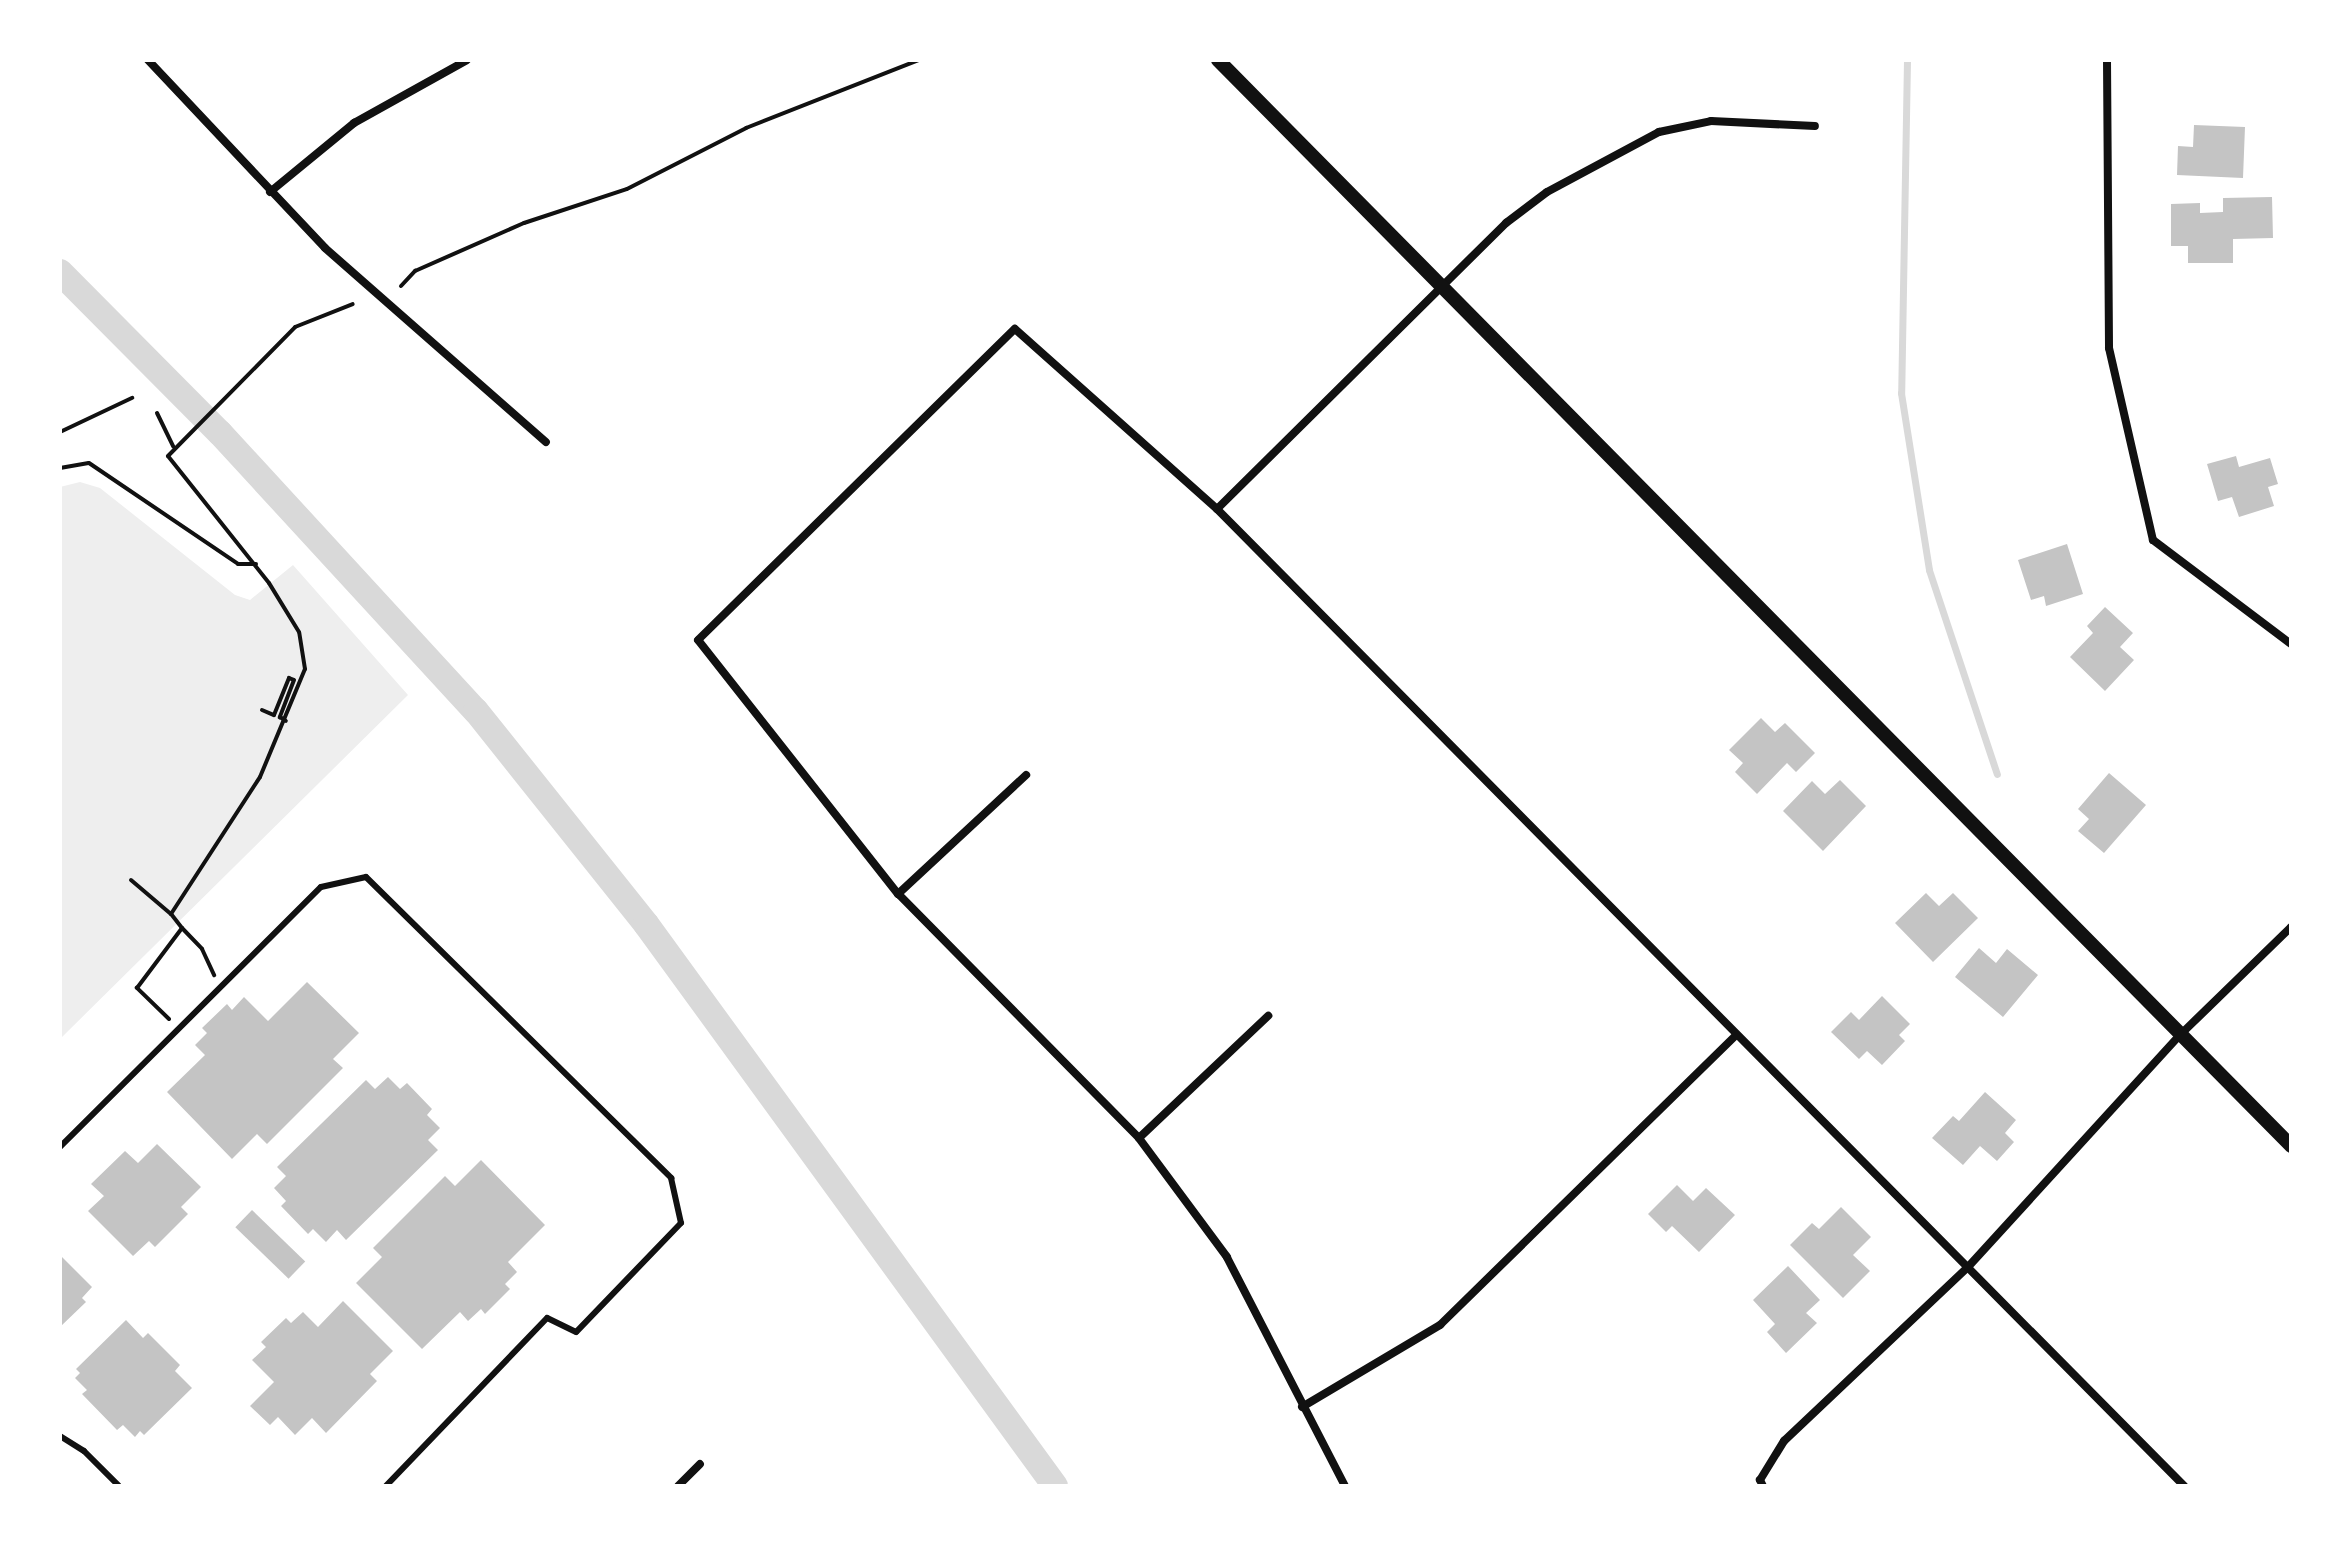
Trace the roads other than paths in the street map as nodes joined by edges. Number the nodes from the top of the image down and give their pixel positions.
1 (148, 60) edge
2 (467, 60) edge
3 (1218, 60) edge
4 (2107, 60) edge
5 (1815, 126) dead end
6 (270, 192) junction
7 (1442, 286) junction
8 (546, 442) dead end
9 (1217, 509) junction
10 (2291, 644) edge
11 (1026, 775) dead end
12 (898, 894) junction
13 (2291, 927) edge
14 (1268, 1016) dead end
15 (2180, 1035) junction
16 (1734, 1037) junction
17 (1139, 1138) junction
18 (2291, 1146) edge
19 (60, 1147) edge
20 (1968, 1267) junction
21 (1302, 1407) junction
22 (60, 1436) edge
23 (700, 1464) dead end
24 (1761, 1483) edge
25 (119, 1486) edge
26 (386, 1486) edge
27 (678, 1486) edge
28 (1345, 1486) edge
29 (2184, 1486) edge

1 - 6 street
2 - 6 street
3 - 7 street
4 - 10 street
5 - 7 street
6 - 8 street
7 - 9 street
7 - 15 street
9 - 12 street
9 - 16 street
11 - 12 street
12 - 17 street
13 - 15 street
14 - 17 street
15 - 18 street
15 - 20 street
16 - 20 street
16 - 21 street
17 - 21 street
19 - 26 lane
20 - 24 street
20 - 29 street
21 - 28 street
22 - 25 lane
23 - 27 street

